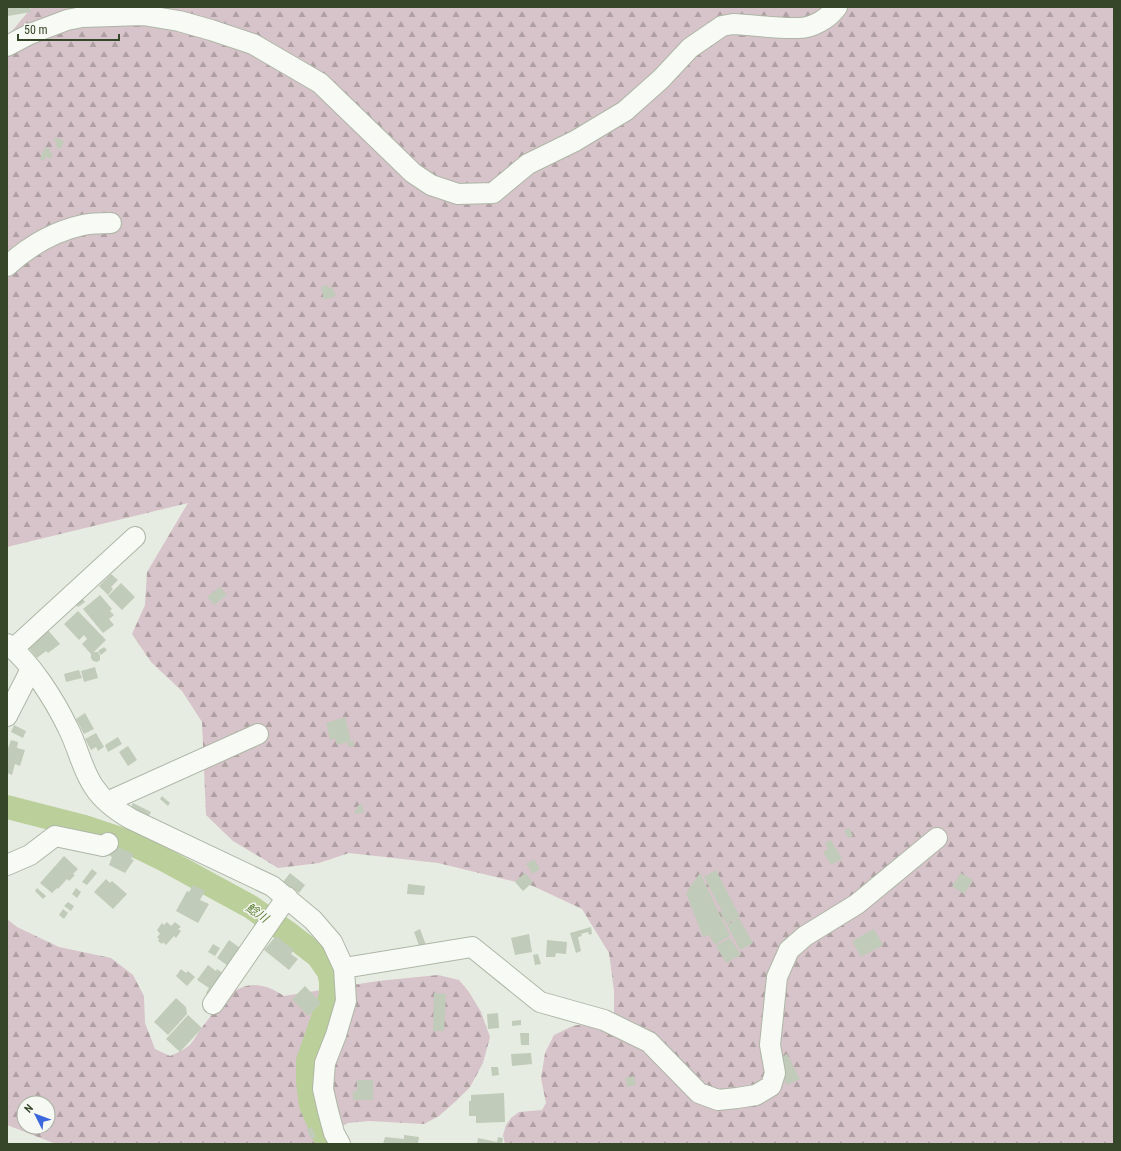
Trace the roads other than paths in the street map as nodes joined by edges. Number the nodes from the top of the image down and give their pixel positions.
1 (837, 7) edge
2 (7, 46) edge
3 (111, 223) dead end
4 (7, 266) edge
5 (135, 537) dead end
6 (10, 647) edge
7 (31, 669) junction
8 (7, 716) edge
9 (258, 734) dead end
10 (107, 802) junction
11 (937, 838) dead end
12 (108, 843) dead end
13 (7, 865) edge
14 (287, 897) junction
15 (344, 968) junction
16 (213, 1004) dead end
17 (340, 1144) edge

1 - 2 street
3 - 4 street
5 - 6 street
6 - 7 street
7 - 8 street
7 - 10 street
9 - 10 street
10 - 14 street
11 - 15 street
12 - 13 street
14 - 15 street
14 - 16 street
15 - 17 street

